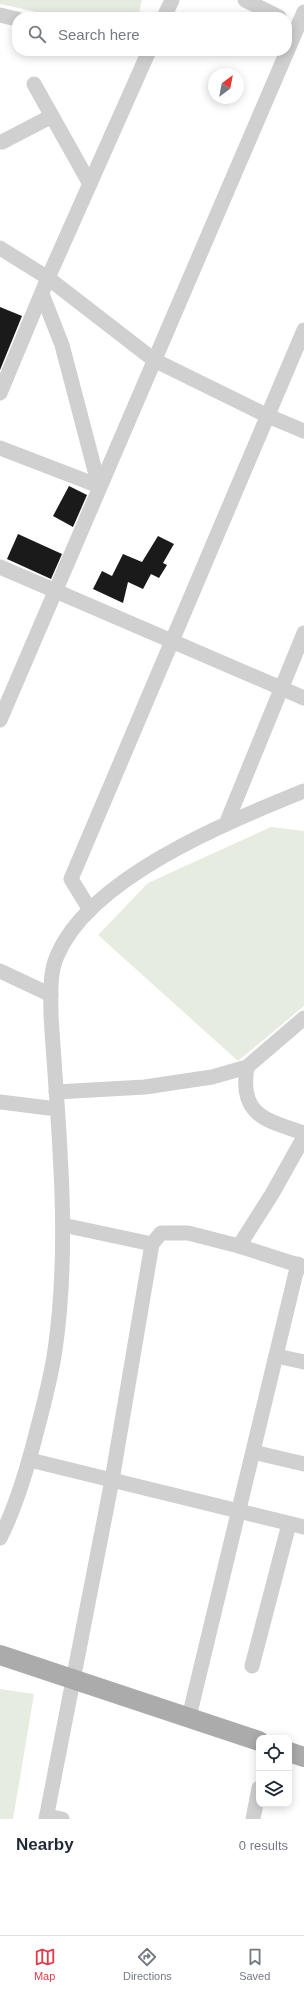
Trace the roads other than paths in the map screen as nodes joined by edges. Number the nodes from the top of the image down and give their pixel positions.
1 (172, 0) edge
2 (245, 0) edge
3 (166, 12) edge
4 (269, 12) edge
5 (304, 12) edge
6 (0, 15) edge
7 (12, 18) edge
8 (296, 26) edge
9 (292, 35) edge
10 (147, 56) edge
11 (283, 56) edge
12 (34, 84) dead end
13 (52, 116) junction
14 (2, 142) dead end
15 (90, 184) junction
16 (0, 248) edge
17 (48, 278) junction
18 (42, 294) junction
19 (304, 330) edge
20 (154, 360) junction
21 (0, 393) edge
22 (268, 416) junction
23 (304, 431) edge
24 (0, 448) edge
25 (99, 486) junction
26 (0, 567) edge
27 (54, 591) junction
28 (304, 633) edge
29 (172, 641) junction
30 (281, 687) junction
31 (304, 698) edge
32 (0, 720) edge
33 (304, 791) edge
34 (226, 824) junction
35 (90, 910) junction
36 (0, 970) edge
37 (51, 995) junction
38 (304, 1018) edge
39 (247, 1067) junction
40 (56, 1092) junction
41 (0, 1102) edge
42 (57, 1109) junction
43 (304, 1134) edge
44 (304, 1137) edge
45 (63, 1225) junction
46 (152, 1244) junction
47 (239, 1246) junction
48 (301, 1266) edge
49 (276, 1356) junction
50 (304, 1362) edge
51 (253, 1452) junction
52 (30, 1460) junction
53 (304, 1464) edge
54 (112, 1480) junction
55 (239, 1511) junction
56 (289, 1524) junction
57 (304, 1528) edge
58 (0, 1538) edge
59 (0, 1654) edge
60 (252, 1666) dead end
61 (73, 1680) junction
62 (189, 1717) junction
63 (256, 1740) edge
64 (292, 1753) edge
65 (304, 1757) edge
66 (256, 1804) edge
67 (46, 1818) edge
68 (62, 1819) edge
69 (253, 1819) edge

1 - 3 street
2 - 4 street
5 - 8 street
6 - 7 street
8 - 9 street
10 - 15 street
11 - 20 street
12 - 13 street
13 - 14 street
13 - 15 street
15 - 17 street
16 - 17 street
17 - 18 street
17 - 20 street
18 - 21 street
18 - 25 street
19 - 22 street
20 - 22 street
20 - 25 street
22 - 23 street
22 - 29 street
24 - 25 street
25 - 27 street
26 - 27 street
27 - 29 street
27 - 32 street
28 - 30 street
29 - 30 street
29 - 35 street
30 - 31 street
30 - 34 street
33 - 34 street
34 - 35 street
35 - 37 street
36 - 37 street
37 - 40 street
38 - 39 street
39 - 40 street
39 - 43 street
40 - 42 street
41 - 42 street
42 - 45 street
44 - 47 street
45 - 46 street
45 - 52 street
46 - 47 street
46 - 54 street
47 - 48 street
48 - 49 street
49 - 50 street
49 - 51 street
51 - 53 street
51 - 55 street
52 - 54 street
52 - 58 street
54 - 55 street
54 - 61 street
55 - 56 street
55 - 62 street
56 - 57 street
56 - 60 street
59 - 61 main road
61 - 62 main road
61 - 67 street
62 - 63 main road
64 - 65 main road
66 - 69 street
67 - 68 street

